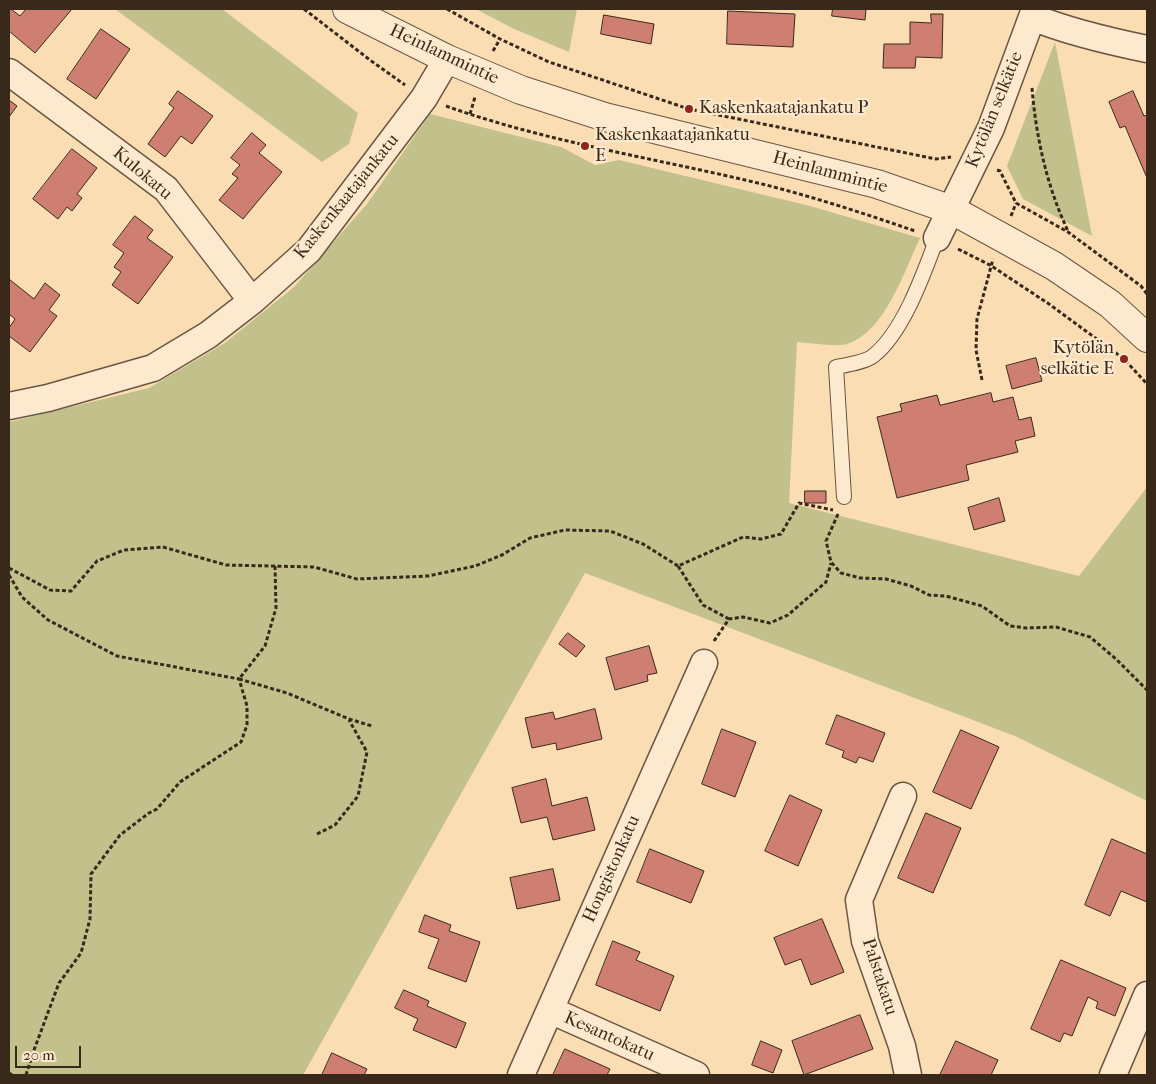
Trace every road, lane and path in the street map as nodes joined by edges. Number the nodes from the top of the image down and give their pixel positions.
1 (304, 9) edge
2 (347, 9) edge
3 (447, 9) edge
4 (1033, 13) edge
5 (500, 39) dead end
6 (1147, 49) edge
7 (447, 59) junction
8 (9, 72) edge
9 (1032, 87) dead end
10 (424, 98) junction
11 (952, 210) junction
12 (1068, 232) dead end
13 (937, 238) junction
14 (990, 265) junction
15 (252, 301) junction
16 (1147, 338) edge
17 (982, 380) dead end
18 (1147, 384) edge
19 (9, 406) edge
20 (844, 497) dead end
21 (831, 562) junction
22 (275, 566) junction
23 (678, 566) junction
24 (9, 568) edge
25 (9, 575) edge
26 (729, 619) junction
27 (704, 663) joint
28 (239, 679) junction
29 (1147, 690) edge
30 (349, 719) junction
31 (372, 726) dead end
32 (903, 796) dead end
33 (317, 834) dead end
34 (1147, 995) edge
35 (550, 1010) junction
36 (26, 1075) edge
37 (521, 1075) edge
38 (696, 1075) edge
39 (908, 1075) edge
40 (1113, 1075) edge

1 - 10 path
2 - 7 street, Heinlammintie
3 - 5 path
4 - 6 street
4 - 11 street, Kytölän selkätie
7 - 10 street, Kaskenkaatajankatu
7 - 11 street, Heinlammintie
8 - 15 street, Kulokatu
9 - 12 path
10 - 13 path
10 - 15 street, Kaskenkaatajankatu
11 - 13 street, Kytölän selkätie
11 - 16 street, Heinlammintie
13 - 14 path
13 - 20 lane
14 - 17 path
14 - 18 path
15 - 19 street, Kaskenkaatajankatu
21 - 23 path
21 - 26 path
21 - 29 path
22 - 23 path
22 - 24 path
22 - 28 path
23 - 26 path
25 - 28 path
26 - 27 path
27 - 35 street, Hongistonkatu
28 - 30 path
28 - 36 path
30 - 31 path
30 - 33 path
32 - 39 street, Palstakatu
34 - 40 street
35 - 37 street, Hongistonkatu
35 - 38 street, Kesantokatu

